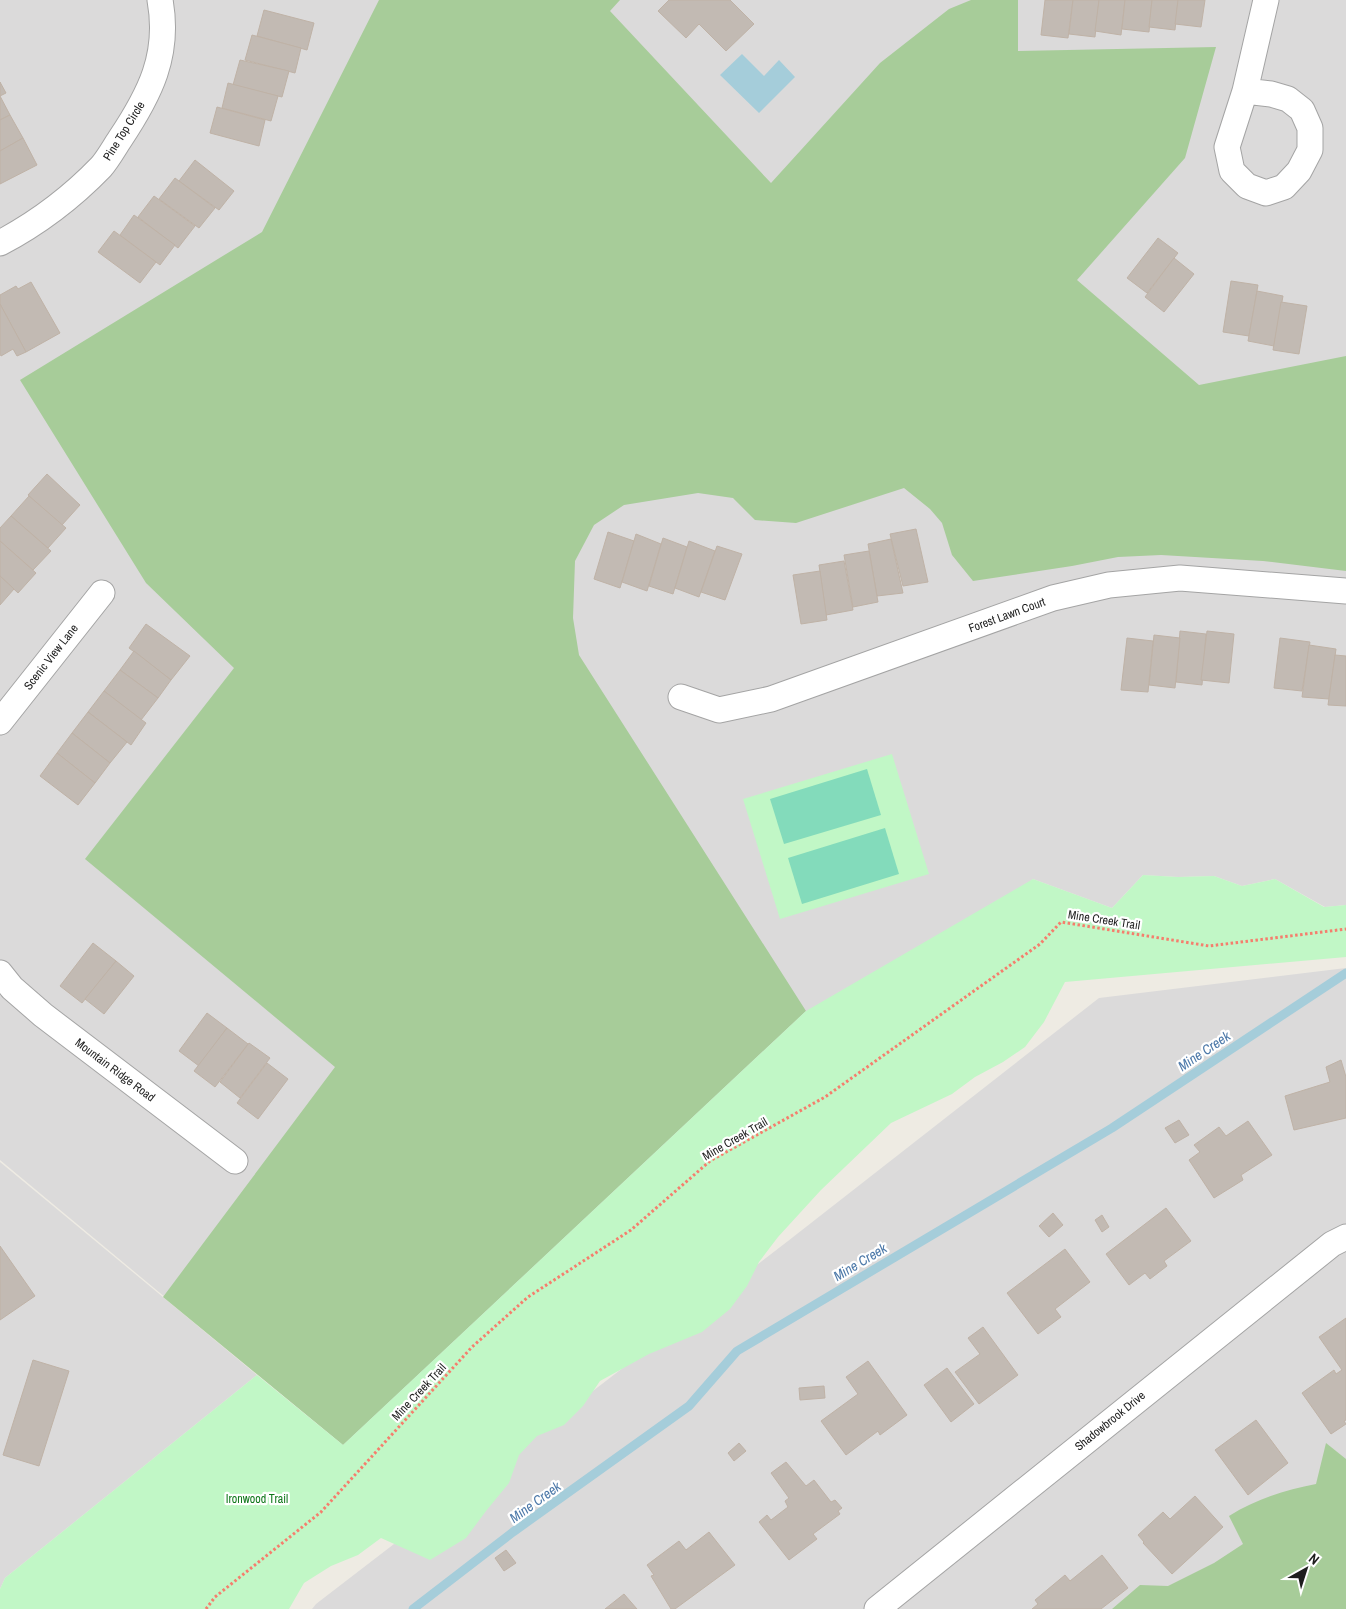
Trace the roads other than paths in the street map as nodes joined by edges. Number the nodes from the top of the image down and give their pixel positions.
1 (160, 0) edge
2 (1266, 0) edge
3 (1245, 91) dead end
4 (0, 243) edge
5 (1346, 591) edge
6 (102, 593) dead end
7 (681, 697) dead end
8 (0, 722) edge
9 (0, 973) edge
10 (235, 1161) dead end
11 (1346, 1237) edge
12 (877, 1609) edge

1 - 4 street, Pine Top Circle
2 - 3 street
5 - 7 street, Forest Lawn Court
6 - 8 street, Scenic View Lane
9 - 10 street, Mountain Ridge Road
11 - 12 street, Shadowbrook Drive

